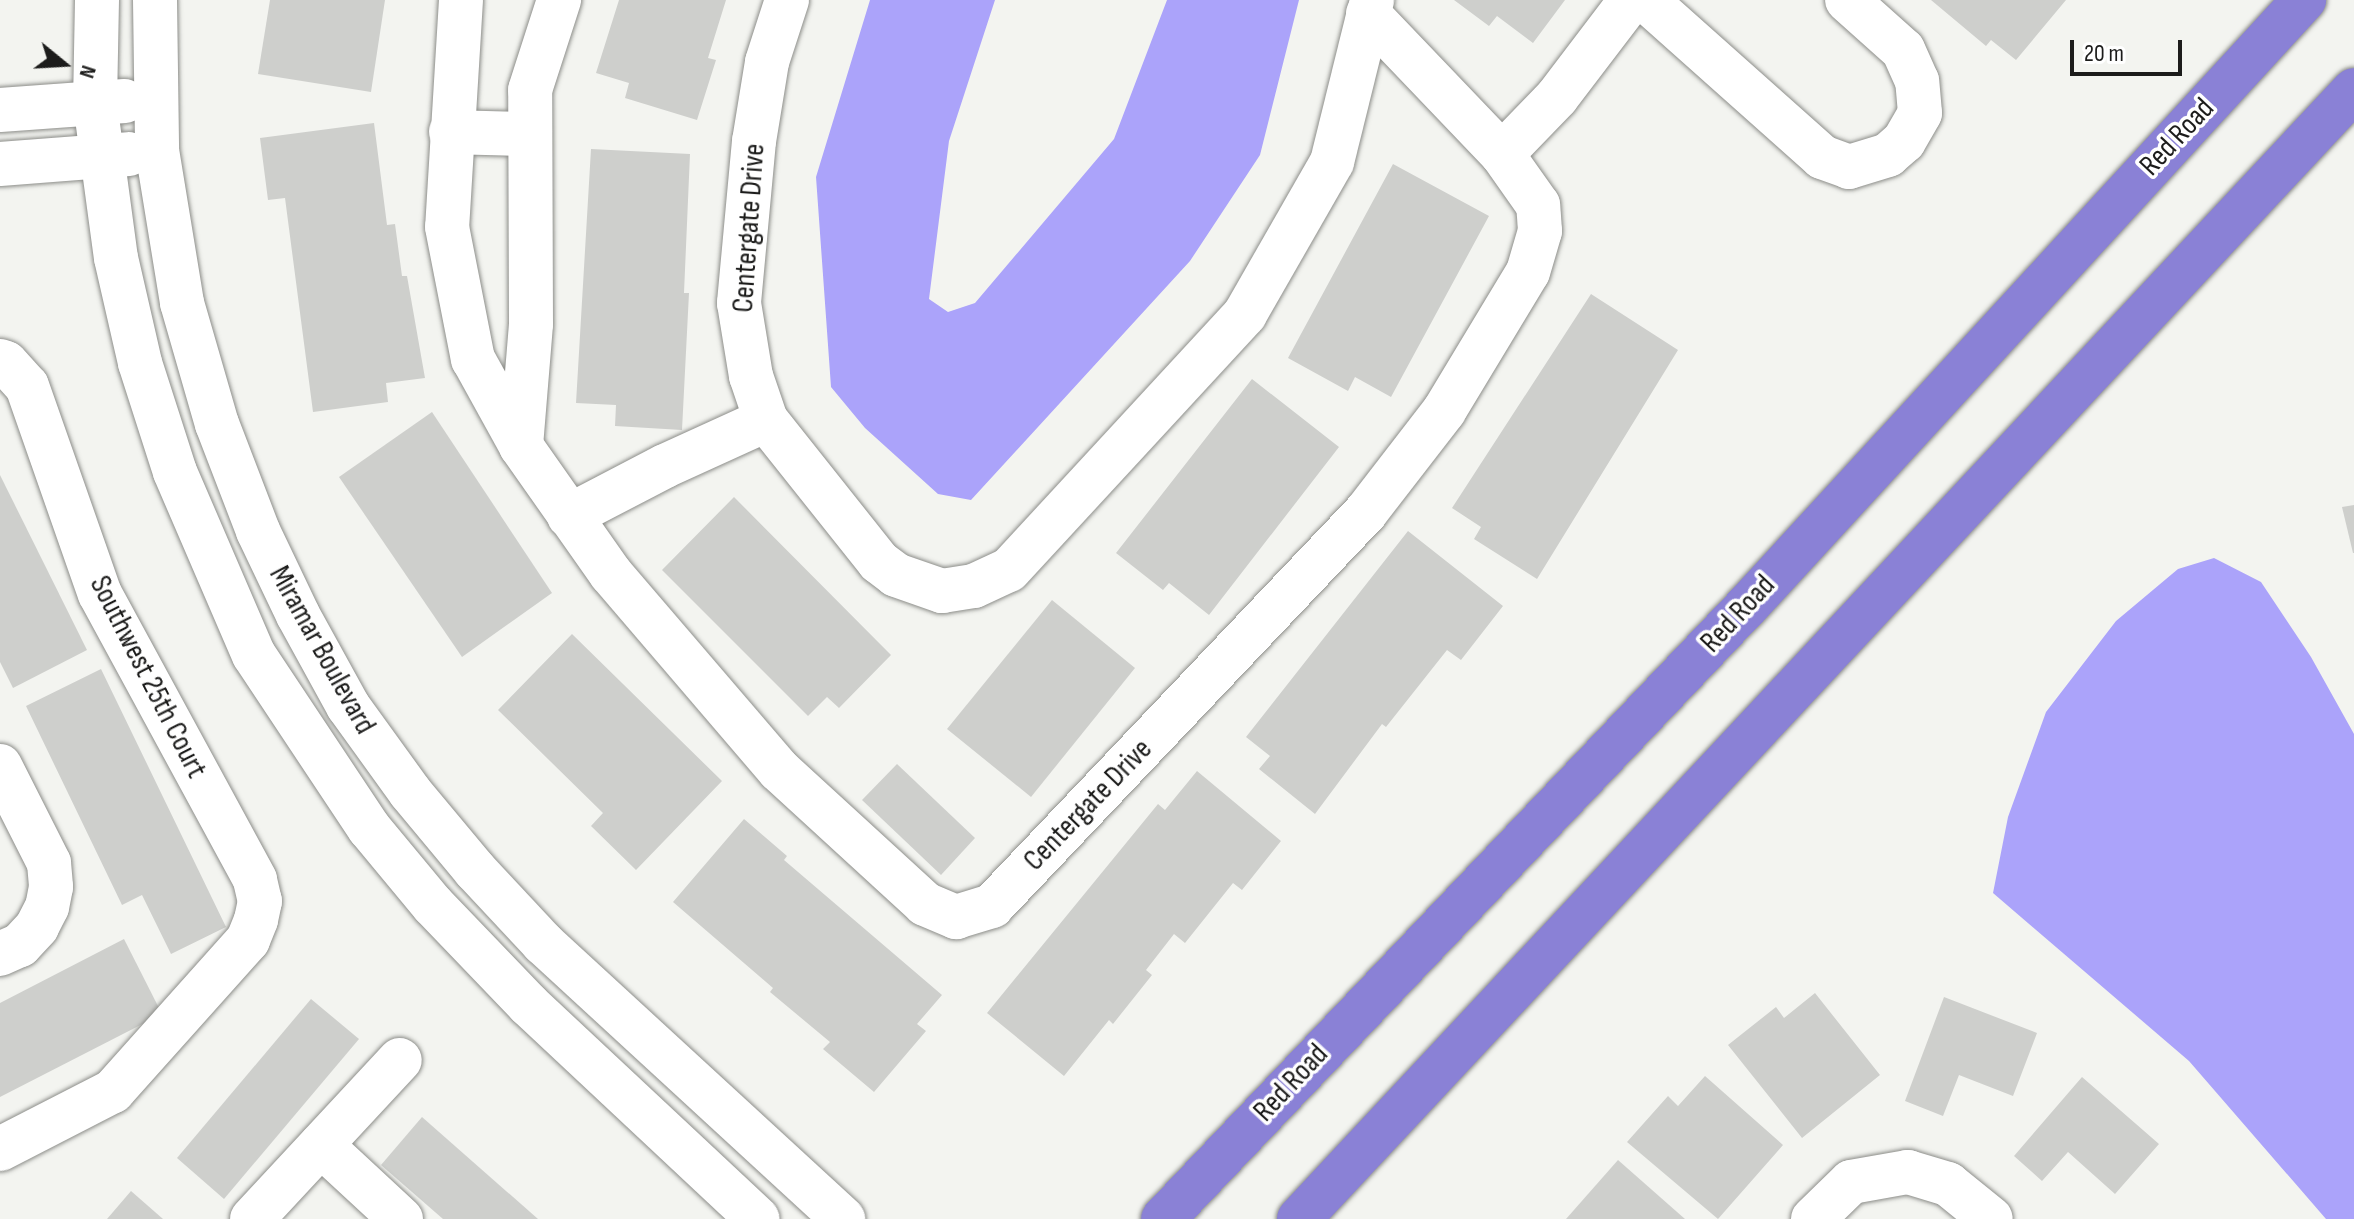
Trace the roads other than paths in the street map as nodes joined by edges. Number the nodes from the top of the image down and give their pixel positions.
1 (97, 0) edge
2 (155, 0) edge
3 (461, 0) edge
4 (559, 0) edge
5 (787, 0) edge
6 (1631, 0) edge
7 (1646, 0) edge
8 (1847, 0) edge
9 (2304, 0) edge
10 (1370, 7) edge
11 (2354, 90) edge
12 (155, 99) junction
13 (95, 103) junction
14 (0, 110) edge
15 (451, 132) junction
16 (530, 134) junction
17 (157, 150) junction
18 (1502, 154) junction
19 (102, 157) junction
20 (0, 164) edge
21 (3, 362) edge
22 (766, 420) junction
23 (521, 446) junction
24 (569, 516) junction
25 (0, 766) edge
26 (0, 954) edge
27 (400, 1060) dead end
28 (321, 1145) junction
29 (0, 1149) edge
30 (252, 1219) edge
31 (401, 1219) edge
32 (758, 1219) edge
33 (843, 1219) edge
34 (1163, 1219) edge
35 (1299, 1219) edge
36 (1813, 1219) edge
37 (1991, 1219) edge

1 - 13 street, Miramar Boulevard
2 - 12 street, Miramar Boulevard
3 - 15 street, Centergate Drive
4 - 16 street
5 - 22 street, Centergate Drive
6 - 18 street
7 - 8 street
9 - 34 highway, Red Road
10 - 18 street, Centergate Drive
10 - 22 street, Centergate Drive
11 - 35 highway
12 - 13 street
12 - 17 street, Miramar Boulevard
13 - 14 street
13 - 19 street, Miramar Boulevard
15 - 16 street
15 - 23 street, Centergate Drive
16 - 23 street
17 - 19 street
17 - 33 street, Miramar Boulevard
18 - 24 street, Centergate Drive
19 - 20 street
19 - 32 street, Miramar Boulevard
21 - 29 street, Southwest 25th Court
22 - 24 street
23 - 24 street, Centergate Drive
25 - 26 street
27 - 28 street
28 - 30 street
28 - 31 street
36 - 37 street

